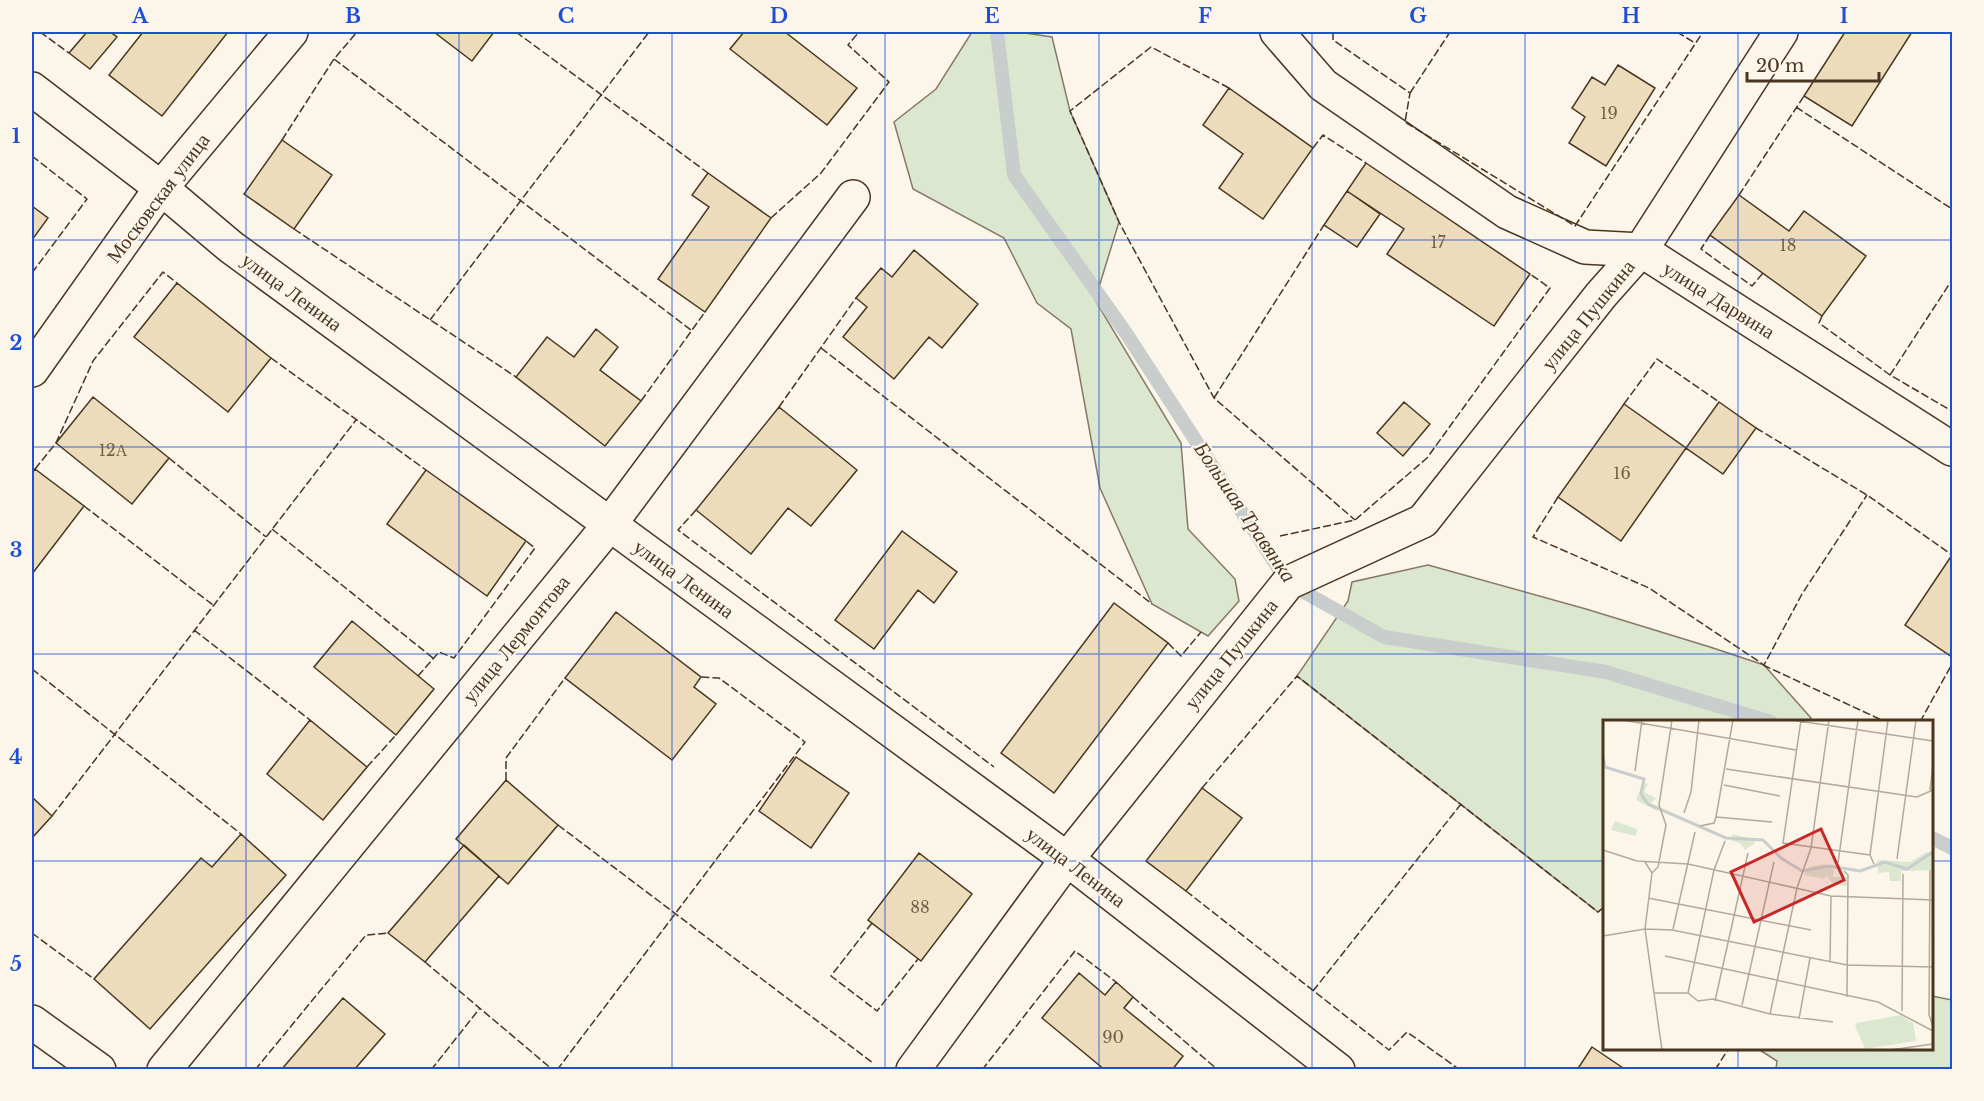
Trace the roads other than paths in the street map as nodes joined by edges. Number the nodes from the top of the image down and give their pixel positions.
1 (291, 32) edge
2 (1277, 32) edge
3 (1781, 32) edge
4 (32, 89) edge
5 (161, 188) junction
6 (853, 197) dead end
7 (1641, 250) junction
8 (32, 370) edge
9 (1953, 449) edge
10 (610, 524) junction
11 (1067, 859) junction
12 (32, 1022) edge
13 (99, 1070) edge
14 (164, 1070) edge
15 (913, 1070) edge
16 (1338, 1070) edge

1 - 5 street, Московская улица
2 - 7 street, улица Дарвина
3 - 7 street, улица Пушкина
4 - 5 street, улица Ленина
5 - 8 street, Московская улица
5 - 10 street, улица Ленина
6 - 10 street, улица Лермонтова
7 - 9 street, улица Дарвина
7 - 11 street, улица Пушкина
10 - 11 street, улица Ленина
10 - 14 street, улица Лермонтова
11 - 15 street, улица Пушкина
11 - 16 street, улица Ленина
12 - 13 street

